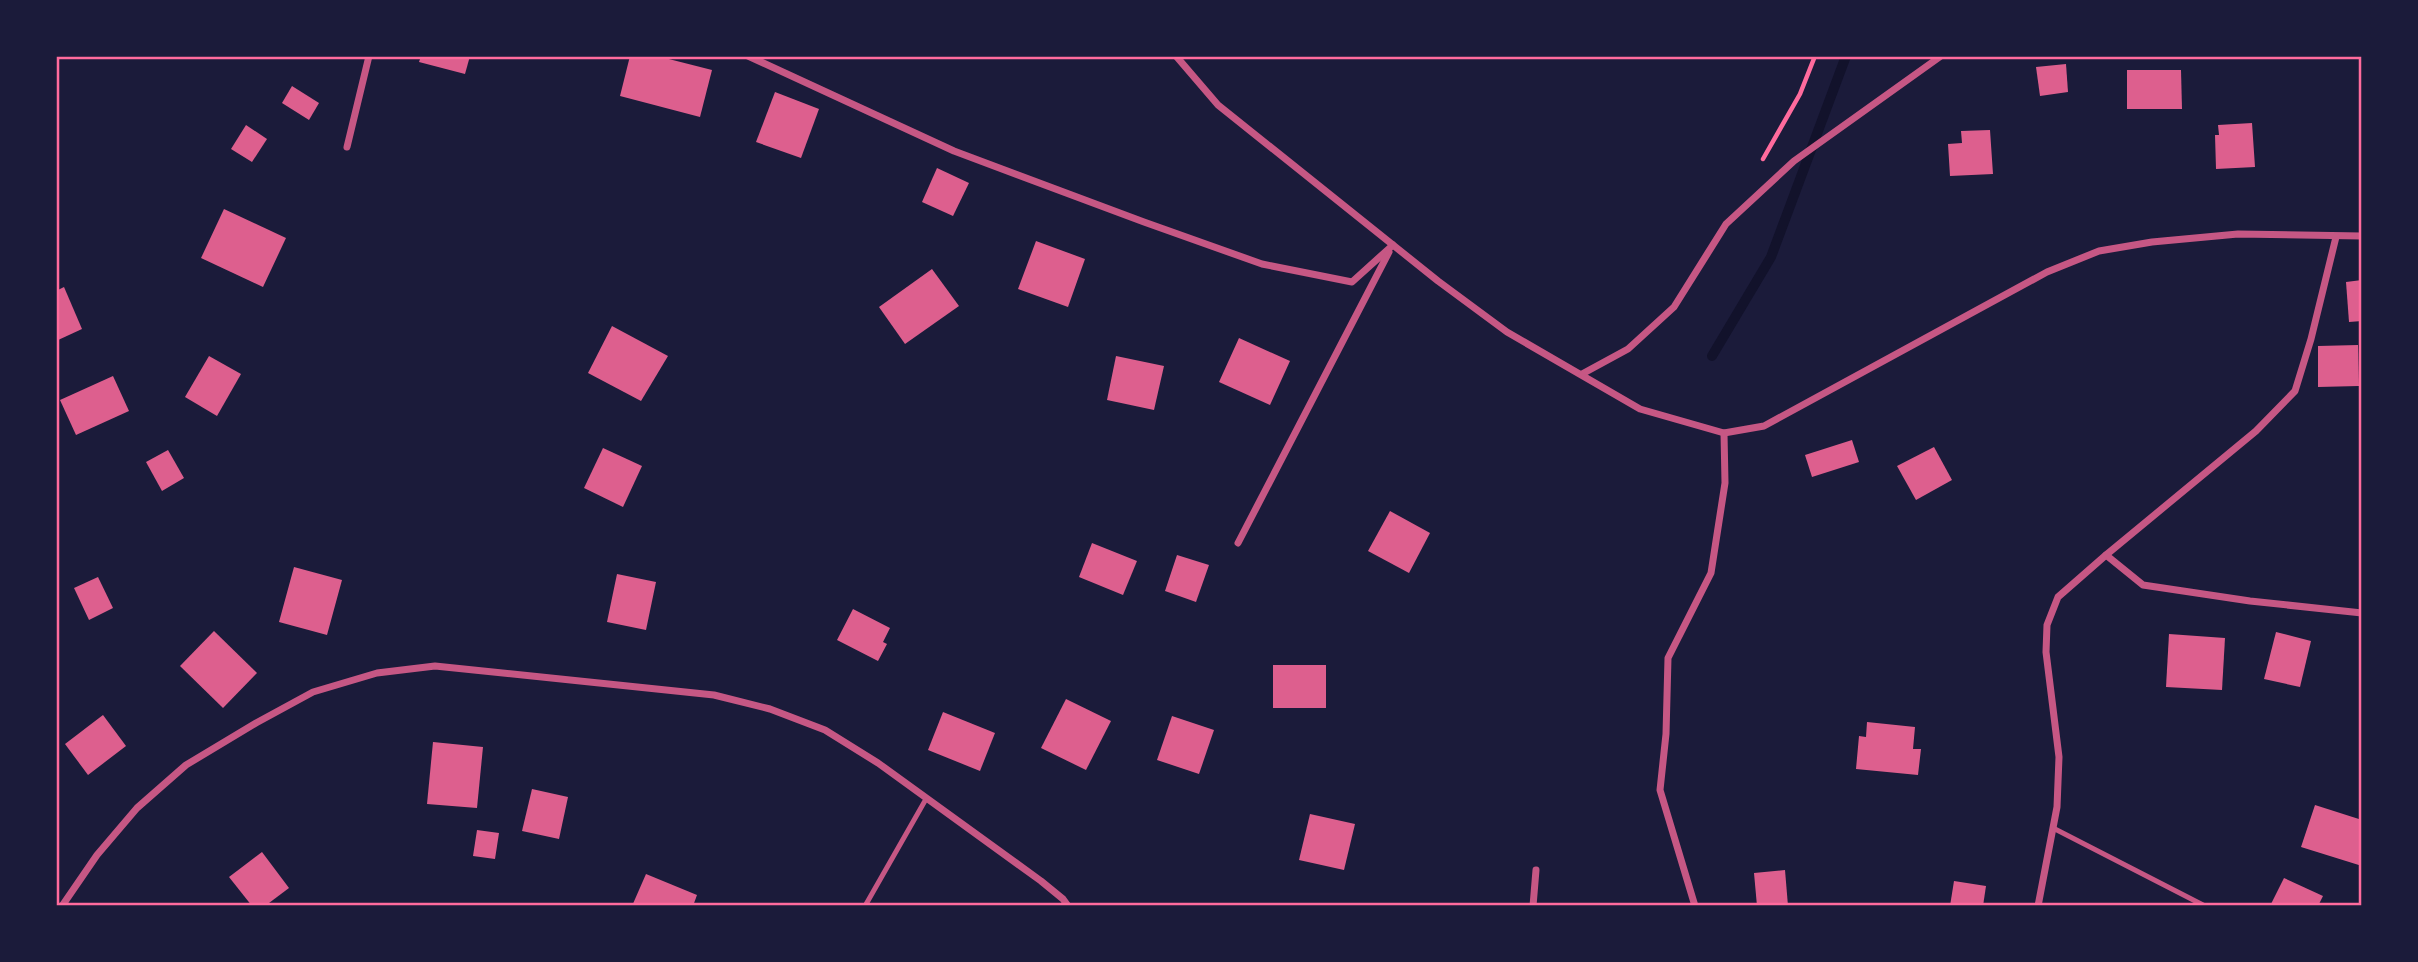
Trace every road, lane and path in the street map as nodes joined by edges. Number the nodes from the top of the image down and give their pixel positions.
1 (369, 56) edge
2 (748, 56) edge
3 (1176, 56) edge
4 (1815, 56) edge
5 (1941, 56) edge
6 (347, 147) dead end
7 (1760, 165) dead end
8 (2362, 236) edge
9 (2336, 237) junction
10 (1393, 245) junction
11 (1582, 374) junction
12 (1724, 433) junction
13 (1238, 543) dead end
14 (2106, 555) junction
15 (2362, 613) edge
16 (926, 799) junction
17 (2053, 828) junction
18 (1536, 870) dead end
19 (62, 906) edge
20 (865, 906) edge
21 (1068, 906) edge
22 (1533, 906) edge
23 (1695, 906) edge
24 (2038, 906) edge
25 (2205, 906) edge

1 - 6 street
2 - 10 street
3 - 10 street
4 - 7 path
5 - 11 street
8 - 9 street
9 - 12 street
9 - 14 street
10 - 11 street
10 - 13 street
11 - 12 street
12 - 23 street
14 - 15 street
14 - 17 street
16 - 19 street
16 - 20 lane
16 - 21 street
17 - 24 street
17 - 25 lane
18 - 22 street

